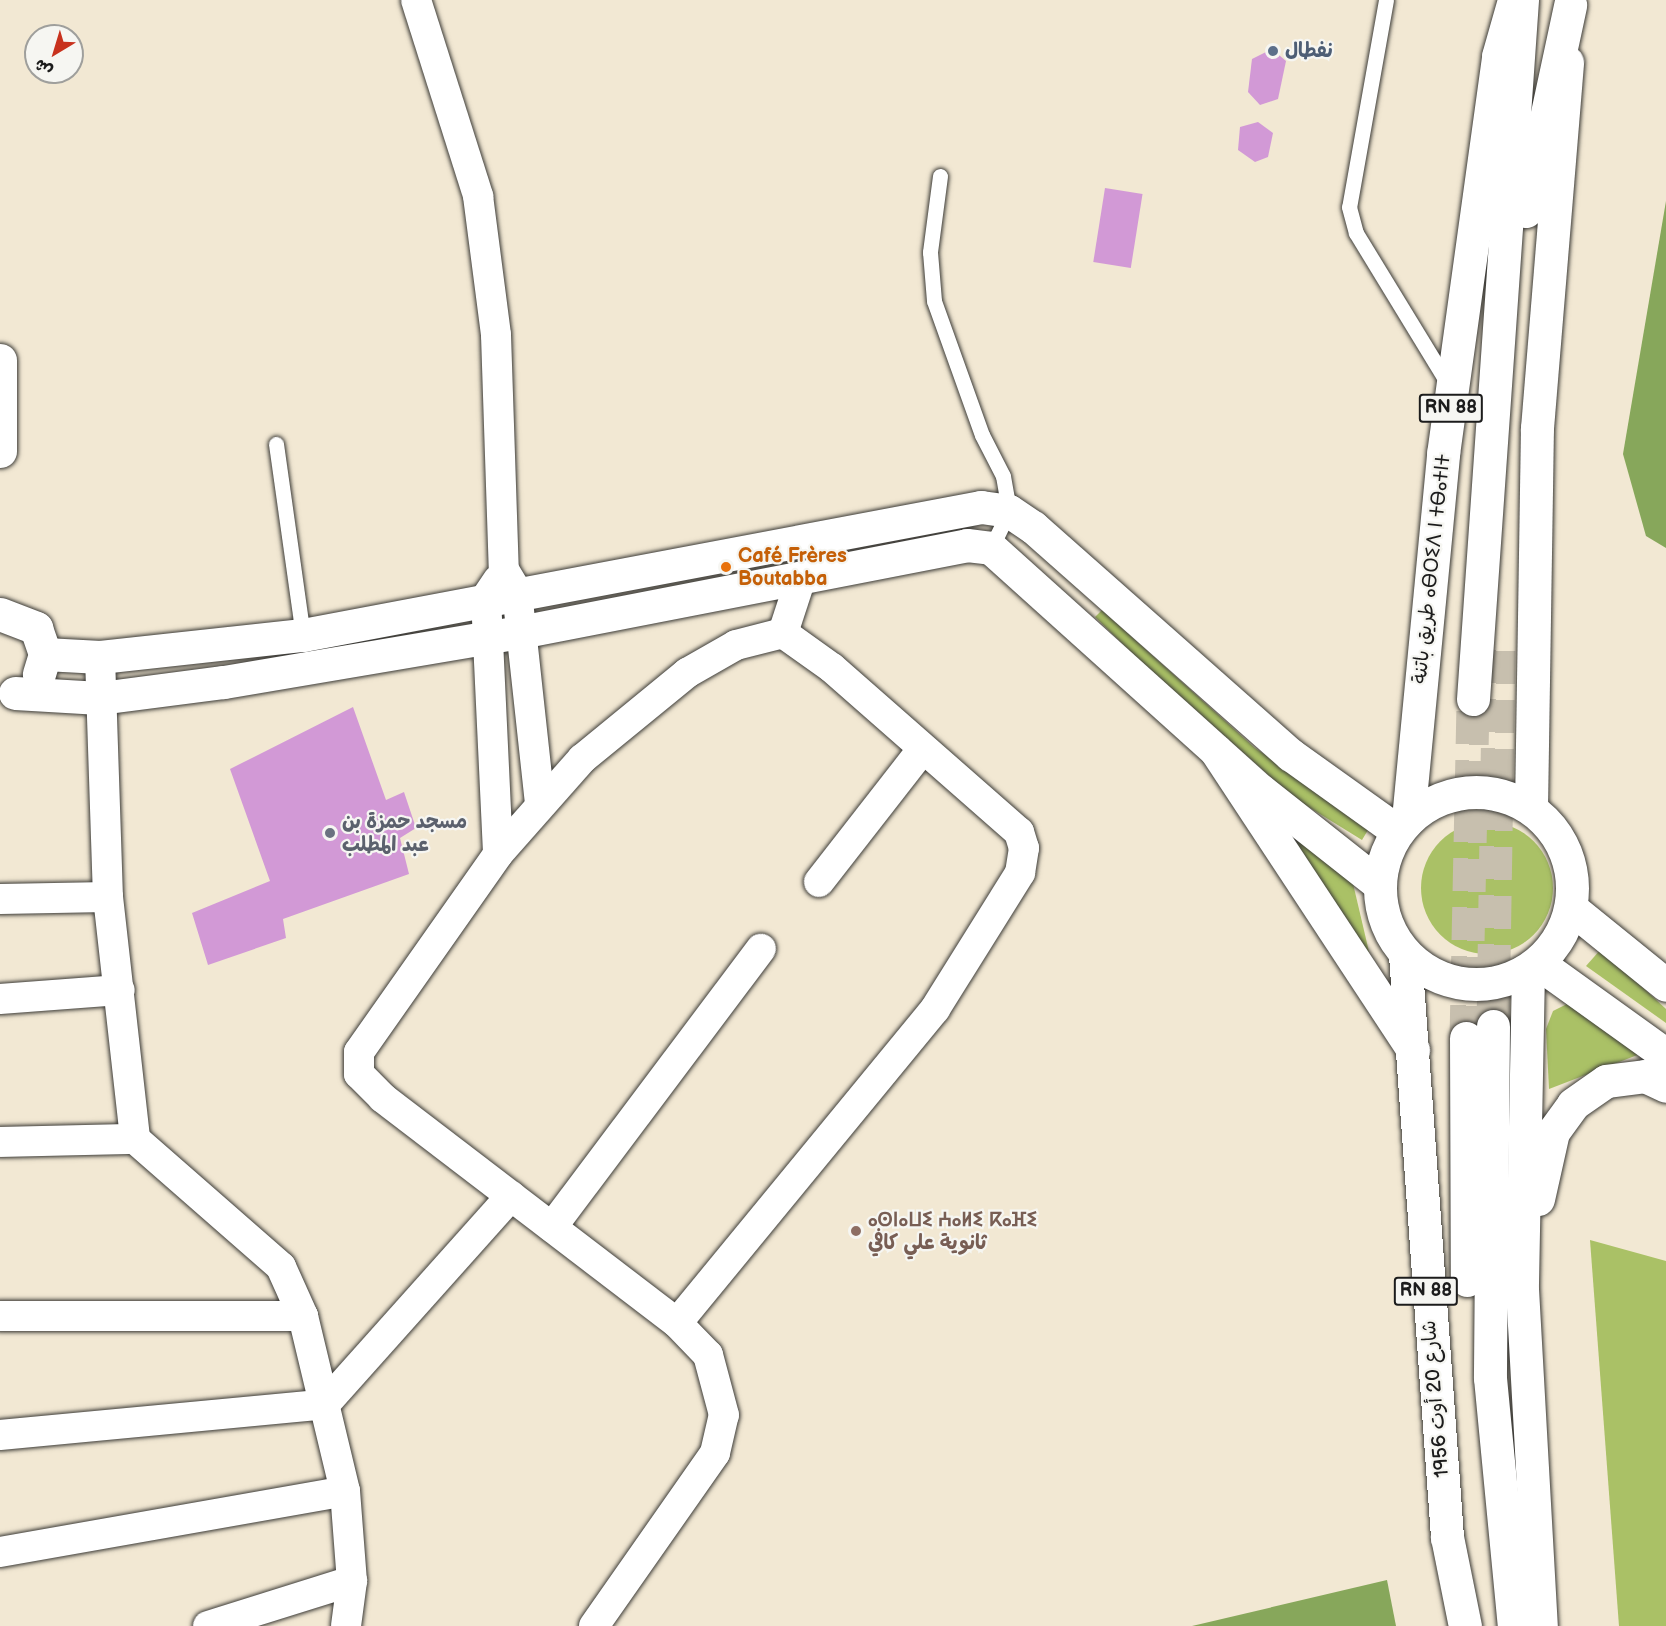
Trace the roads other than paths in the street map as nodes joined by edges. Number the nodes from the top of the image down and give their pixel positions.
1 (416, 0) edge
2 (1386, 0) edge
3 (1514, 0) edge
4 (1522, 0) edge
5 (1570, 2) edge
6 (940, 176) dead end
7 (0, 369) edge
8 (1454, 393) junction
9 (276, 444) dead end
10 (0, 451) edge
11 (1009, 511) junction
12 (991, 548) junction
13 (801, 578) junction
14 (511, 581) junction
15 (486, 598) junction
16 (0, 614) edge
17 (520, 632) junction
18 (783, 633) junction
19 (303, 635) junction
20 (1499, 635) tunnel mouth
21 (486, 636) junction
22 (45, 654) junction
23 (100, 657) junction
24 (7, 693) edge
25 (100, 698) junction
26 (1473, 699) tunnel mouth
27 (921, 751) junction
28 (1216, 751) junction
29 (540, 805) junction
30 (1531, 808) junction
31 (1402, 825) junction
32 (498, 854) junction
33 (819, 882) dead end
34 (1379, 884) junction
35 (108, 897) junction
36 (0, 899) edge
37 (1571, 908) junction
38 (761, 949) dead end
39 (1405, 955) junction
40 (1533, 966) junction
41 (1666, 985) edge
42 (120, 990) junction
43 (0, 999) edge
44 (1415, 1053) junction
45 (1666, 1055) edge
46 (1666, 1086) edge
47 (135, 1139) junction
48 (0, 1142) edge
49 (511, 1196) junction
50 (552, 1227) junction
51 (1522, 1289) junction
52 (0, 1316) edge
53 (303, 1316) junction
54 (677, 1323) junction
55 (325, 1404) junction
56 (0, 1435) edge
57 (345, 1491) junction
58 (0, 1552) edge
59 (351, 1581) junction
60 (208, 1626) edge
61 (346, 1626) edge
62 (594, 1626) edge
63 (1465, 1626) edge
64 (1494, 1626) edge
65 (1514, 1626) edge
66 (1541, 1626) edge

1 - 14 street
2 - 8 lane
3 - 8 main road, طريق باتنة ⴰⴱⵔⵉⴷ ⵏ ⵜⴱⴰⵜⵏⵜ / RN 88
4 - 26 main road
5 - 20 main road
5 - 30 main road
6 - 11 lane
7 - 10 main road
8 - 31 main road, طريق باتنة ⴰⴱⵔⵉⴷ ⵏ ⵜⴱⴰⵜⵏⵜ / RN 88
9 - 19 lane
11 - 12 lane
11 - 14 main road
11 - 31 main road
12 - 13 main road
12 - 28 main road
13 - 17 main road
13 - 18 street
14 - 15 main road
14 - 17 street
15 - 19 main road
15 - 21 street
16 - 22 main road
17 - 21 main road
17 - 29 street
18 - 27 street
18 - 29 street
19 - 23 main road
21 - 25 main road
21 - 32 street
22 - 23 main road
22 - 24 main road
23 - 25 street
24 - 25 main road
25 - 35 street
27 - 33 street
27 - 54 street
28 - 34 main road
28 - 44 main road
29 - 32 street
30 - 31 main road
30 - 37 main road
31 - 34 main road
32 - 49 street
34 - 39 main road
35 - 36 street
35 - 42 street
37 - 40 main road
37 - 41 main road
38 - 50 street
39 - 40 main road
39 - 44 main road, شارع 20 أوت 1956 / RN 88
40 - 45 main road
40 - 51 main road
42 - 43 street
42 - 47 street
44 - 63 main road, شارع 20 أوت 1956 / RN 88
46 - 51 main road
47 - 48 street
47 - 53 street
49 - 50 street
49 - 55 street
50 - 54 street
51 - 66 main road
52 - 53 street
53 - 55 street
54 - 62 street
55 - 56 street
55 - 57 street
57 - 58 street
57 - 59 street
59 - 60 street
59 - 61 street
64 - 65 main road

